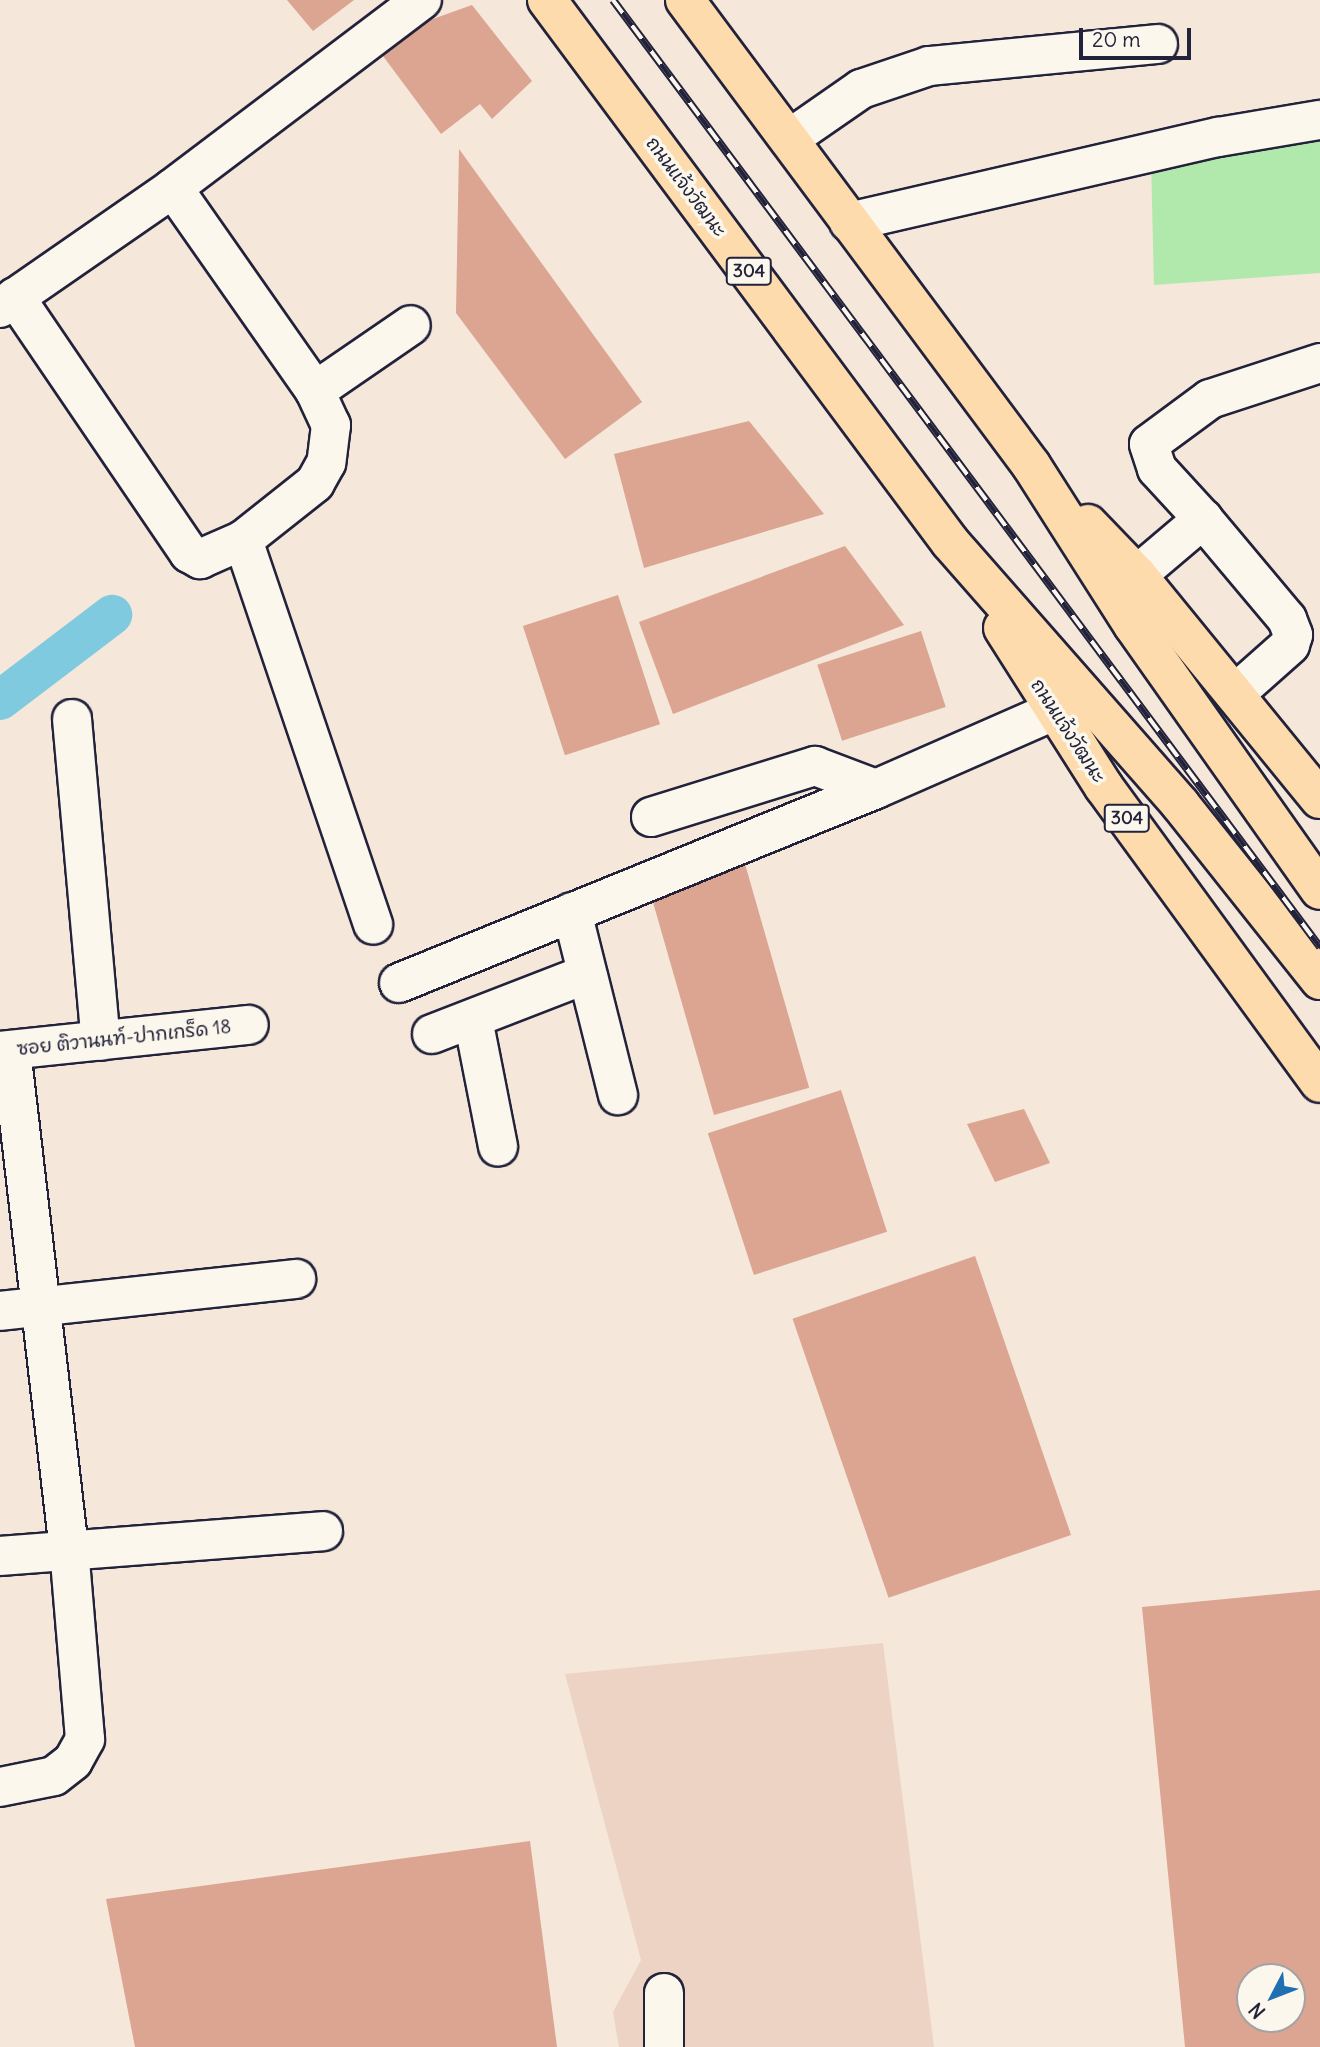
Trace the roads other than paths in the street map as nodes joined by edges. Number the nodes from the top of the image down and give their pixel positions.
1 (422, 0) edge
2 (547, 0) edge
3 (685, 0) edge
4 (1158, 44) dead end
5 (1320, 120) edge
6 (789, 139) junction
7 (173, 188) junction
8 (849, 222) junction
9 (8, 302) edge
10 (411, 325) dead end
11 (1320, 363) edge
12 (315, 391) junction
13 (1031, 465) junction
14 (1203, 519) junction
15 (243, 540) junction
16 (950, 542) junction
17 (1137, 575) junction
18 (1236, 693) junction
19 (1054, 711) junction
20 (72, 719) dead end
21 (876, 789) junction
22 (1318, 794) edge
23 (651, 817) dead end
24 (1320, 890) edge
25 (572, 912) junction
26 (373, 925) dead end
27 (587, 974) junction
28 (1320, 980) edge
29 (399, 983) dead end
30 (473, 1019) junction
31 (249, 1025) dead end
32 (432, 1034) dead end
33 (101, 1041) junction
34 (5, 1050) edge
35 (1320, 1083) edge
36 (618, 1095) dead end
37 (498, 1147) dead end
38 (296, 1279) dead end
39 (41, 1307) junction
40 (0, 1311) edge
41 (323, 1531) dead end
42 (69, 1550) junction
43 (0, 1556) edge
44 (0, 1787) edge
45 (664, 1993) dead end
46 (664, 2047) edge

1 - 7 street
2 - 16 main road, ถนนแจ้งวัฒนะ / 304
3 - 6 main road
4 - 6 street
5 - 8 street
6 - 8 main road
7 - 9 street
7 - 12 street
8 - 13 main road
9 - 15 street
10 - 12 street
11 - 14 street
12 - 15 street
13 - 17 main road
13 - 24 main road
14 - 17 street
14 - 18 street
15 - 26 street
16 - 19 main road, ถนนแจ้งวัฒนะ / 304
16 - 28 main road, ถนนแจ้งวัฒนะ
17 - 18 main road
18 - 22 main road
19 - 21 street
19 - 35 main road, ถนนแจ้งวัฒนะ / 304
20 - 33 street
21 - 23 street
21 - 25 street
25 - 27 street
25 - 29 street
27 - 30 street
27 - 36 street
30 - 32 street
30 - 37 street
31 - 33 street, ซอย ติวานนท์-ปากเกร็ด 18
33 - 34 street, ซอย ติวานนท์-ปากเกร็ด 18
34 - 39 street
38 - 39 street
39 - 40 street
39 - 42 street
41 - 42 street
42 - 43 street
42 - 44 street
45 - 46 street

